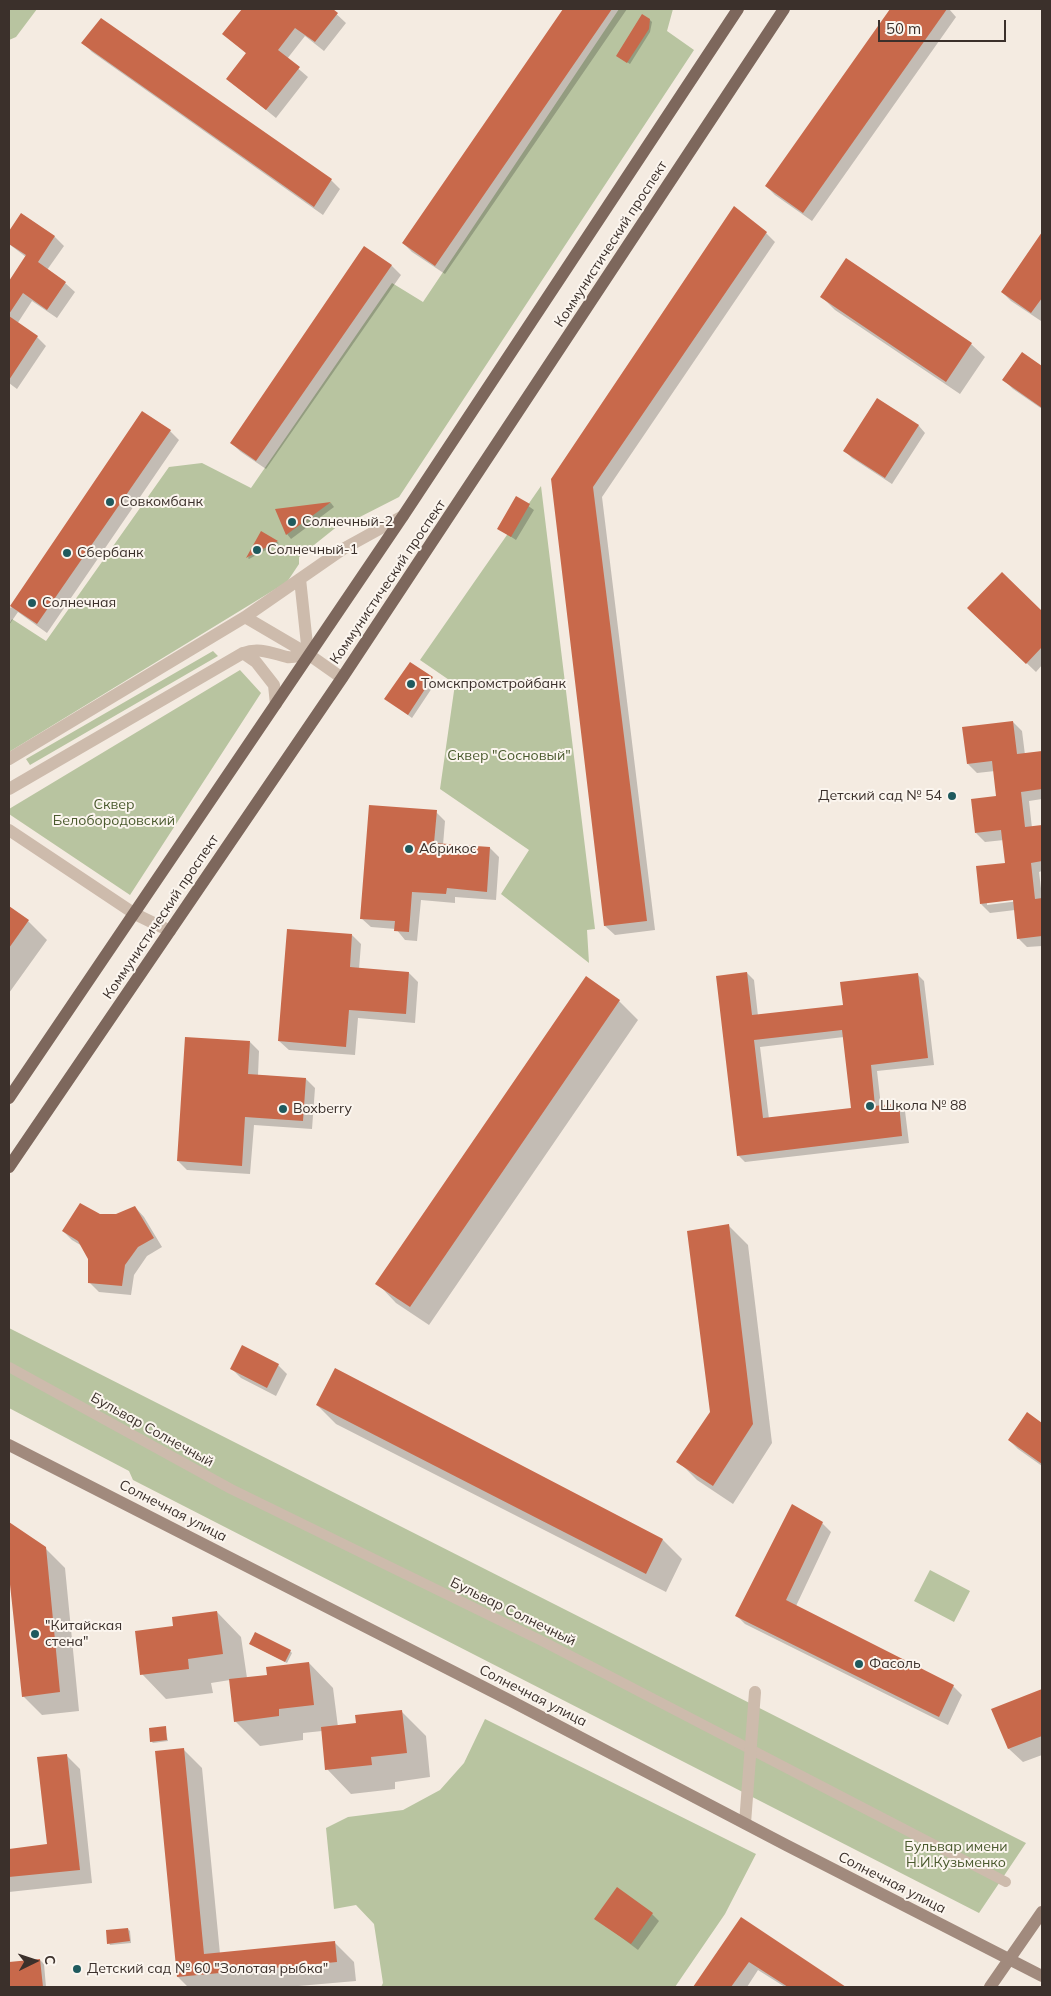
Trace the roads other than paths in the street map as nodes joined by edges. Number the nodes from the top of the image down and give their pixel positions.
1 (738, 9) edge
2 (784, 9) edge
3 (403, 516) junction
4 (300, 579) junction
5 (245, 617) junction
6 (242, 653) junction
7 (308, 654) junction
8 (342, 678) junction
9 (276, 704) junction
10 (9, 759) edge
11 (9, 789) edge
12 (9, 830) edge
13 (135, 914) junction
14 (170, 931) junction
15 (9, 1098) edge
16 (9, 1167) edge
17 (9, 1367) edge
18 (9, 1445) edge
19 (755, 1692) dead end
20 (751, 1749) junction
21 (745, 1823) junction
22 (1006, 1882) dead end
23 (1042, 1912) edge
24 (1010, 1959) junction
25 (1042, 1976) edge
26 (990, 1987) edge

1 - 3 main road, Коммунистический проспект
2 - 8 main road, Коммунистический проспект
3 - 4 street
3 - 7 main road, Коммунистический проспект
4 - 5 street
4 - 7 street
5 - 7 street
5 - 10 street
6 - 7 street
6 - 9 street
6 - 11 street
7 - 8 street
7 - 9 main road, Коммунистический проспект
8 - 14 main road, Коммунистический проспект
9 - 13 main road, Коммунистический проспект
12 - 13 street
13 - 14 street
13 - 15 main road, Коммунистический проспект
14 - 16 main road, Коммунистический проспект
17 - 20 street, Бульвар Солнечный
18 - 21 main road, Солнечная улица
19 - 20 street
20 - 21 street
20 - 22 street, Бульвар Солнечный
21 - 24 main road, Солнечная улица
23 - 24 main road
24 - 25 main road, Солнечная улица
24 - 26 main road

